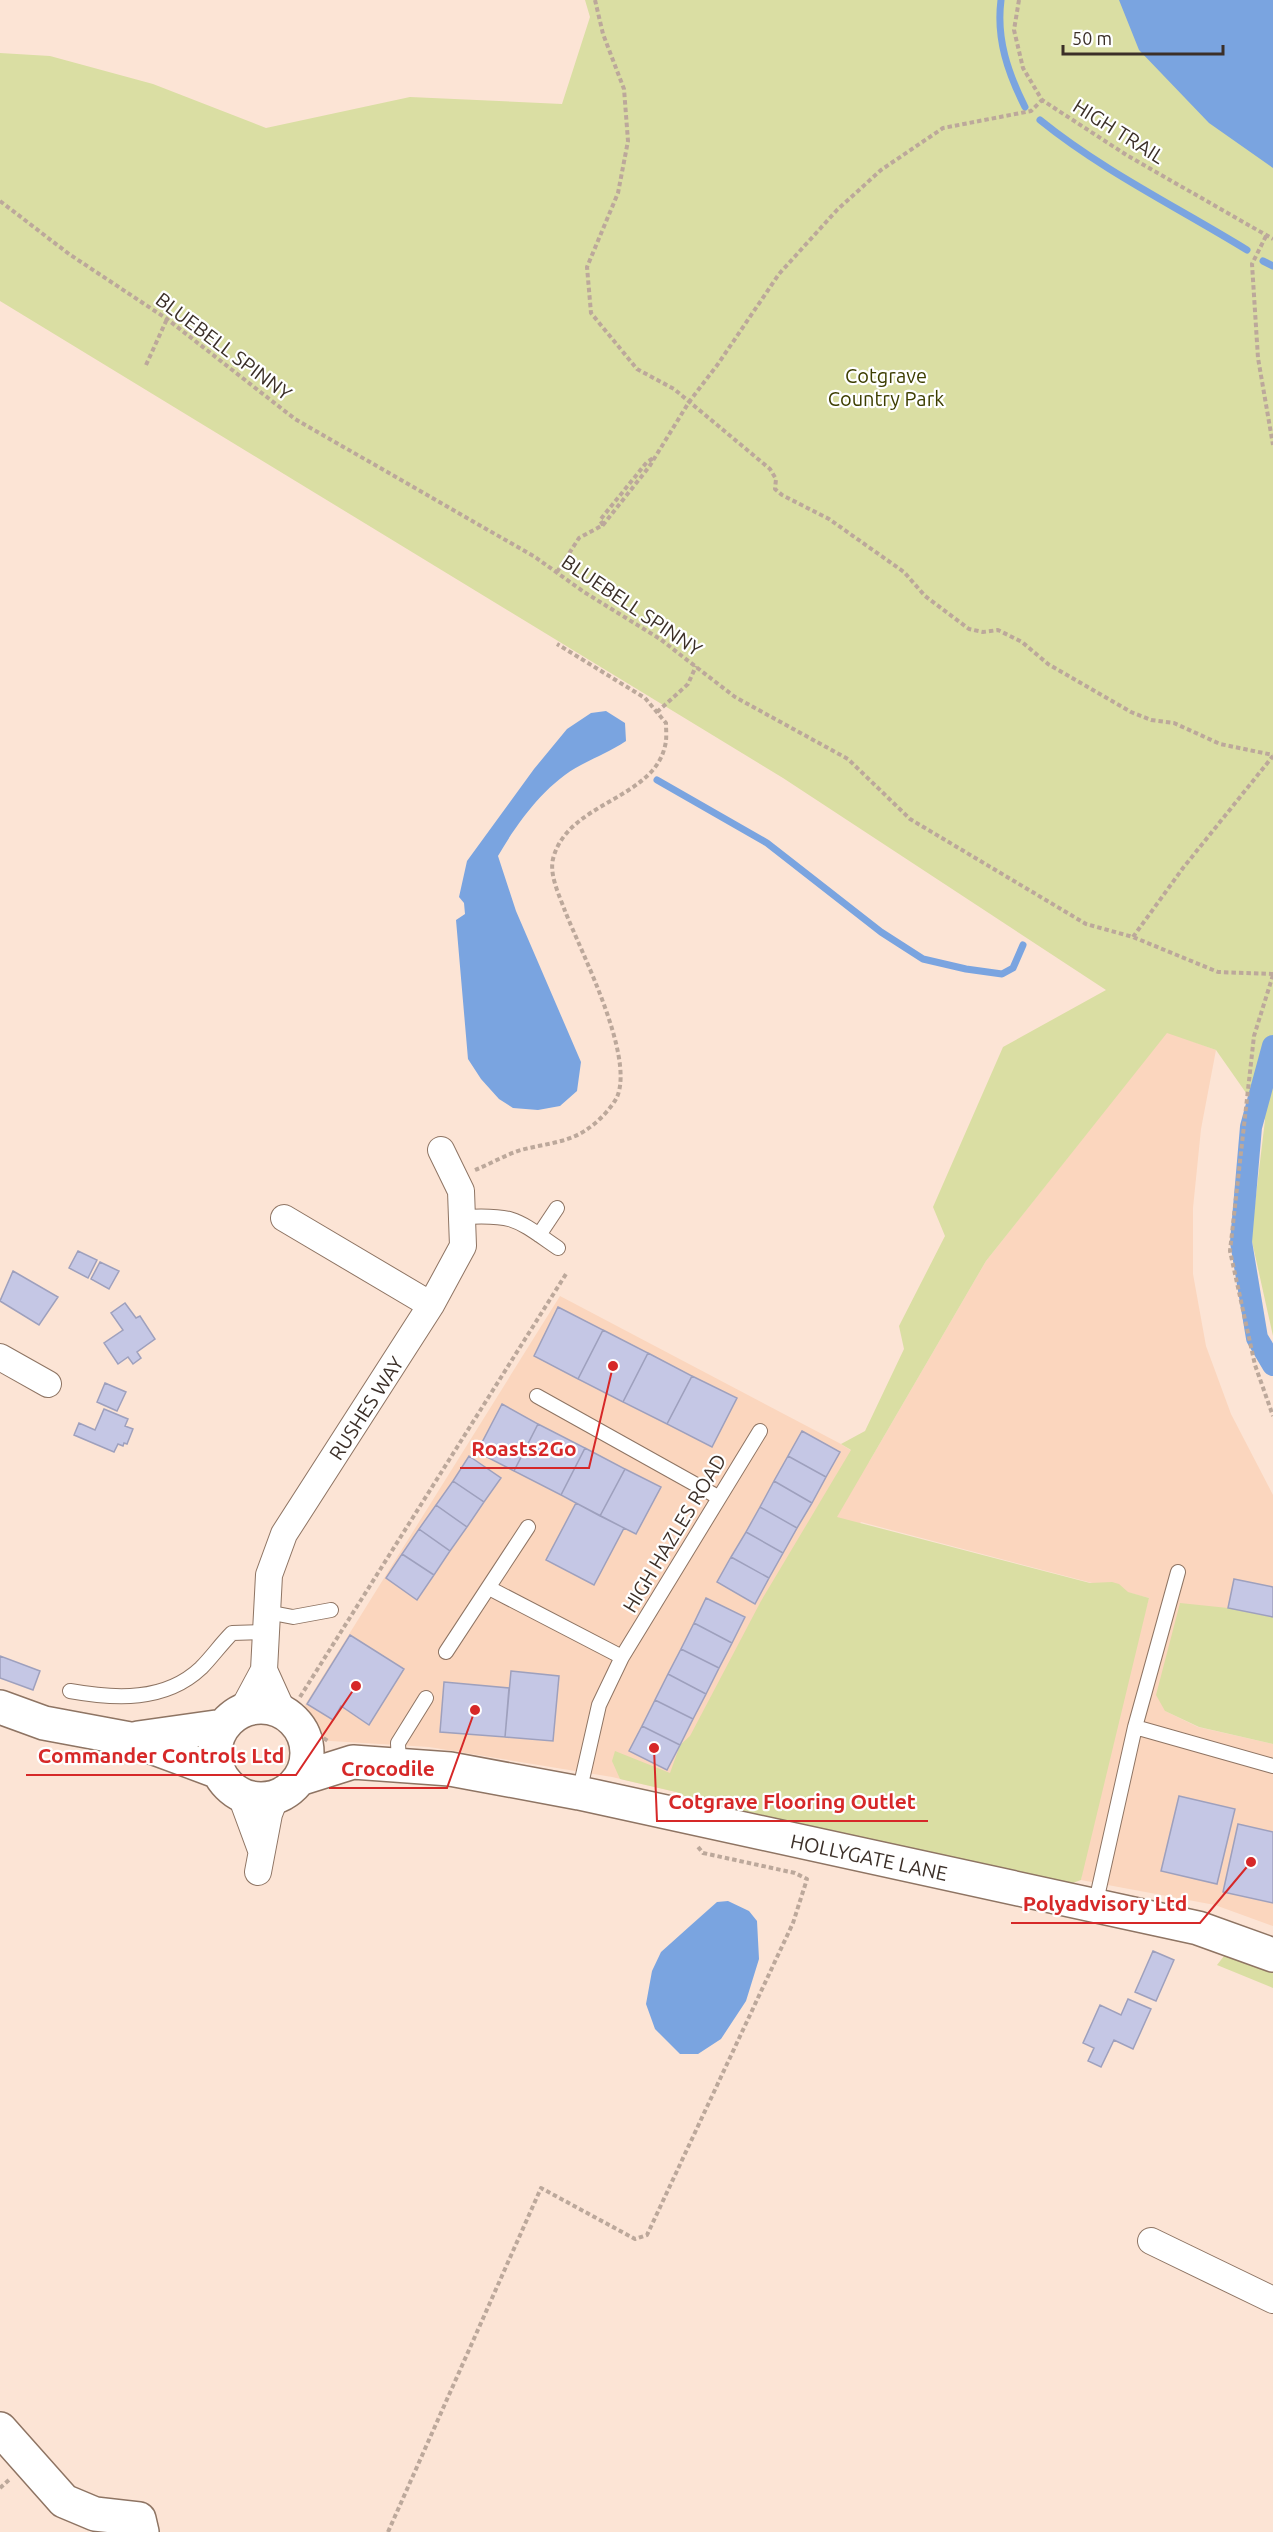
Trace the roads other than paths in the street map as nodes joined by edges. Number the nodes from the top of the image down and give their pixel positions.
1 (441, 1150) dead end
2 (557, 1208) dead end
3 (462, 1217) junction
4 (284, 1218) dead end
5 (539, 1235) junction
6 (558, 1248) dead end
7 (431, 1305) junction
8 (0, 1357) edge
9 (48, 1384) dead end
10 (537, 1396) dead end
11 (760, 1431) dead end
12 (718, 1497) junction
13 (528, 1527) dead end
14 (1178, 1572) dead end
15 (489, 1588) junction
16 (331, 1610) dead end
17 (267, 1622) junction
18 (446, 1652) dead end
19 (622, 1657) junction
20 (264, 1670) junction
21 (70, 1691) dead end
22 (426, 1698) dead end
23 (0, 1707) edge
24 (294, 1716) junction
25 (233, 1718) junction
26 (1135, 1727) junction
27 (130, 1738) junction
28 (353, 1762) junction
29 (399, 1765) junction
30 (1273, 1766) edge
31 (230, 1783) junction
32 (288, 1788) junction
33 (579, 1793) junction
34 (1095, 1906) junction
35 (1273, 1955) edge
36 (1151, 2241) dead end
37 (1273, 2300) edge
38 (0, 2429) edge
39 (142, 2532) edge

1 - 3 street, RUSHES WAY
2 - 5 lane
3 - 5 lane
3 - 7 street, RUSHES WAY
4 - 7 street
5 - 6 lane
7 - 17 street, RUSHES WAY
8 - 9 street
10 - 12 lane
11 - 12 lane, HIGH HAZLES ROAD
12 - 19 lane, HIGH HAZLES ROAD
13 - 15 lane
14 - 26 lane
15 - 18 lane
15 - 19 lane
16 - 17 lane
17 - 20 street, RUSHES WAY
17 - 21 lane
19 - 33 lane, HIGH HAZLES ROAD
20 - 24 street
20 - 25 street
22 - 29 lane
23 - 27 street, HOLLYGATE LANE
24 - 25 street, HOLLYGATE LANE
24 - 28 street, HOLLYGATE LANE
24 - 32 street
25 - 27 street, HOLLYGATE LANE
25 - 31 street
26 - 30 lane
26 - 34 lane
27 - 31 street, HOLLYGATE LANE
28 - 29 street, HOLLYGATE LANE
28 - 32 street, HOLLYGATE LANE
29 - 33 street, HOLLYGATE LANE
31 - 32 street, HOLLYGATE LANE
31 - 32 street
33 - 34 street, HOLLYGATE LANE
34 - 35 street, HOLLYGATE LANE
36 - 37 street
38 - 39 street

